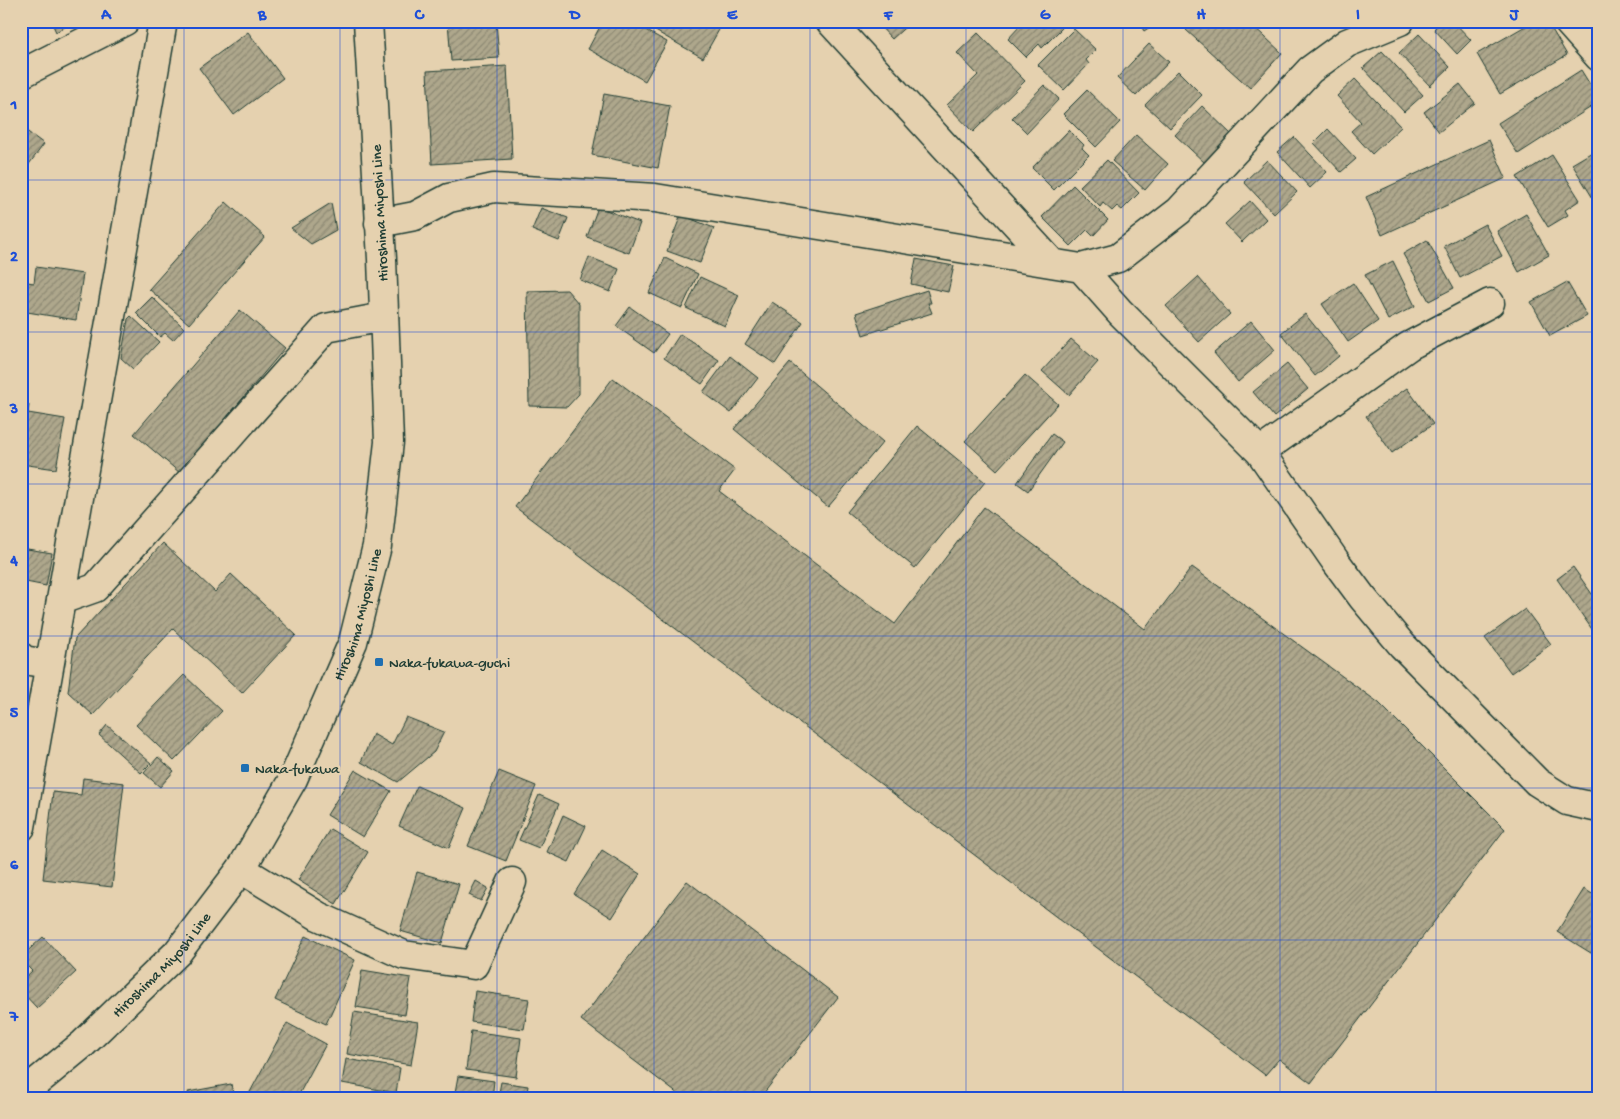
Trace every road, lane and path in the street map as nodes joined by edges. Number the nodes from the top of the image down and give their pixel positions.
1 (125, 21) edge
2 (163, 21) edge
3 (368, 21) edge
4 (830, 21) edge
5 (1400, 21) edge
6 (1567, 21) edge
7 (1599, 57) edge
8 (21, 74) edge
9 (379, 223) junction
10 (1052, 263) junction
11 (1081, 268) junction
12 (1490, 303) dead end
13 (384, 317) junction
14 (1260, 452) junction
15 (61, 600) junction
16 (21, 657) edge
17 (49, 664) junction
18 (1599, 808) edge
19 (21, 825) edge
20 (241, 869) junction
21 (512, 882) dead end
22 (21, 1095) edge

1 - 8 street
2 - 15 street
3 - 9 street, Hiroshima Miyoshi Line
4 - 10 street
5 - 11 street
6 - 7 street
9 - 10 street
9 - 13 street, Hiroshima Miyoshi Line
10 - 11 street
11 - 14 street
12 - 14 street
13 - 15 street
13 - 20 street, Hiroshima Miyoshi Line
14 - 18 street
15 - 17 street
16 - 17 street
17 - 19 street
20 - 21 street
20 - 22 street, Hiroshima Miyoshi Line

